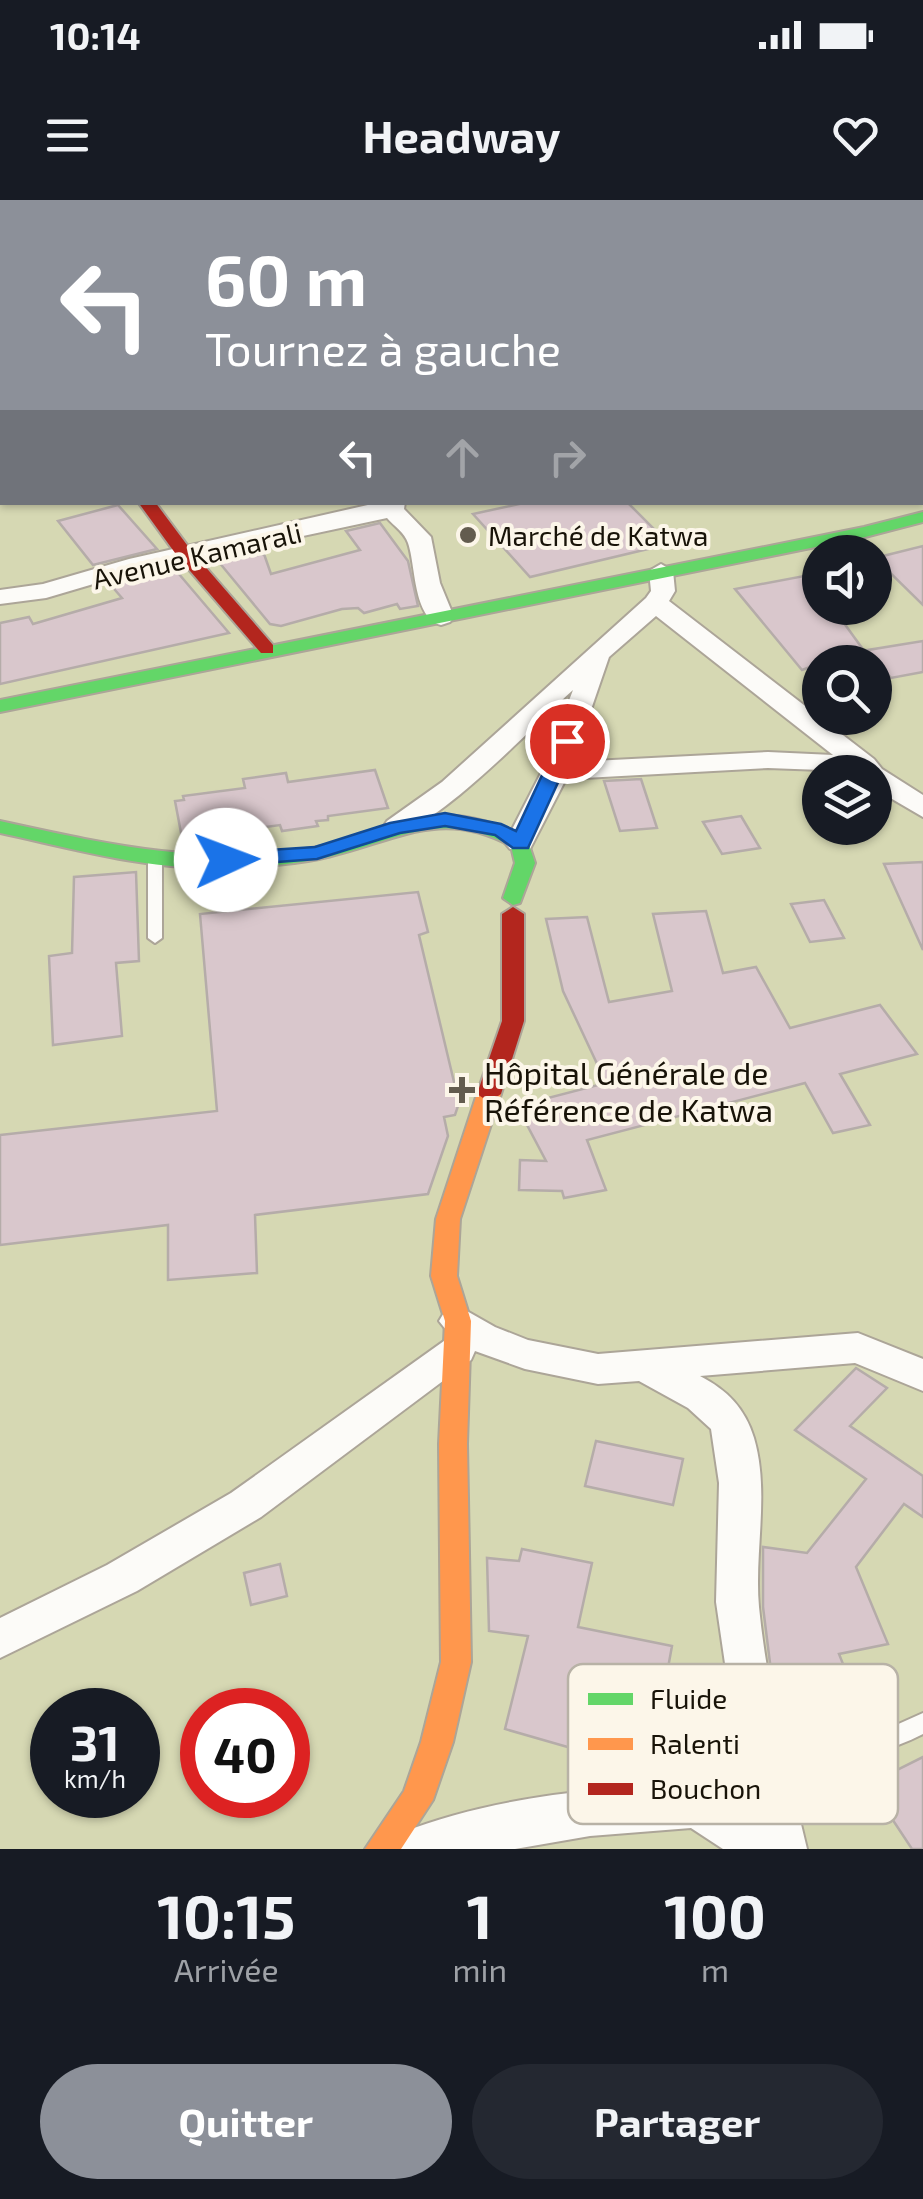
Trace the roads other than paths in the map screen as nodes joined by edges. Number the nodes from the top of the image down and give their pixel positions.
1 (148, 505) edge
2 (392, 506) edge
3 (923, 516) edge
4 (184, 554) junction
5 (660, 571) junction
6 (0, 597) edge
7 (655, 604) junction
8 (442, 616) junction
9 (267, 649) junction
10 (600, 652) junction
11 (0, 706) edge
12 (849, 755) edge
13 (802, 764) edge
14 (556, 771) junction
15 (892, 786) edge
16 (923, 808) edge
17 (0, 827) edge
18 (397, 827) junction
19 (520, 844) junction
20 (155, 858) junction
21 (155, 938) dead end
22 (458, 1335) junction
23 (646, 1367) junction
24 (923, 1376) edge
25 (0, 1639) edge
26 (747, 1664) edge
27 (923, 1723) edge
28 (898, 1735) edge
29 (568, 1816) edge
30 (722, 1824) edge
31 (778, 1824) edge
32 (380, 1849) edge
33 (418, 1849) edge
34 (764, 1849) edge
35 (783, 1849) edge

1 - 4 street
2 - 4 street, Avenue Kamarali
2 - 8 street
3 - 5 street
4 - 6 street, Avenue Kamarali
4 - 9 street
5 - 7 street
5 - 8 street
7 - 10 street
7 - 12 street
8 - 9 street
9 - 11 street
10 - 14 street
10 - 18 street
13 - 14 street
14 - 19 street
15 - 16 street
17 - 20 street
18 - 19 street
18 - 20 street
19 - 22 street
20 - 21 lane
22 - 23 street
22 - 25 street
22 - 32 street
23 - 24 street
23 - 26 street
27 - 28 lane
29 - 33 street
30 - 34 street
31 - 35 street

